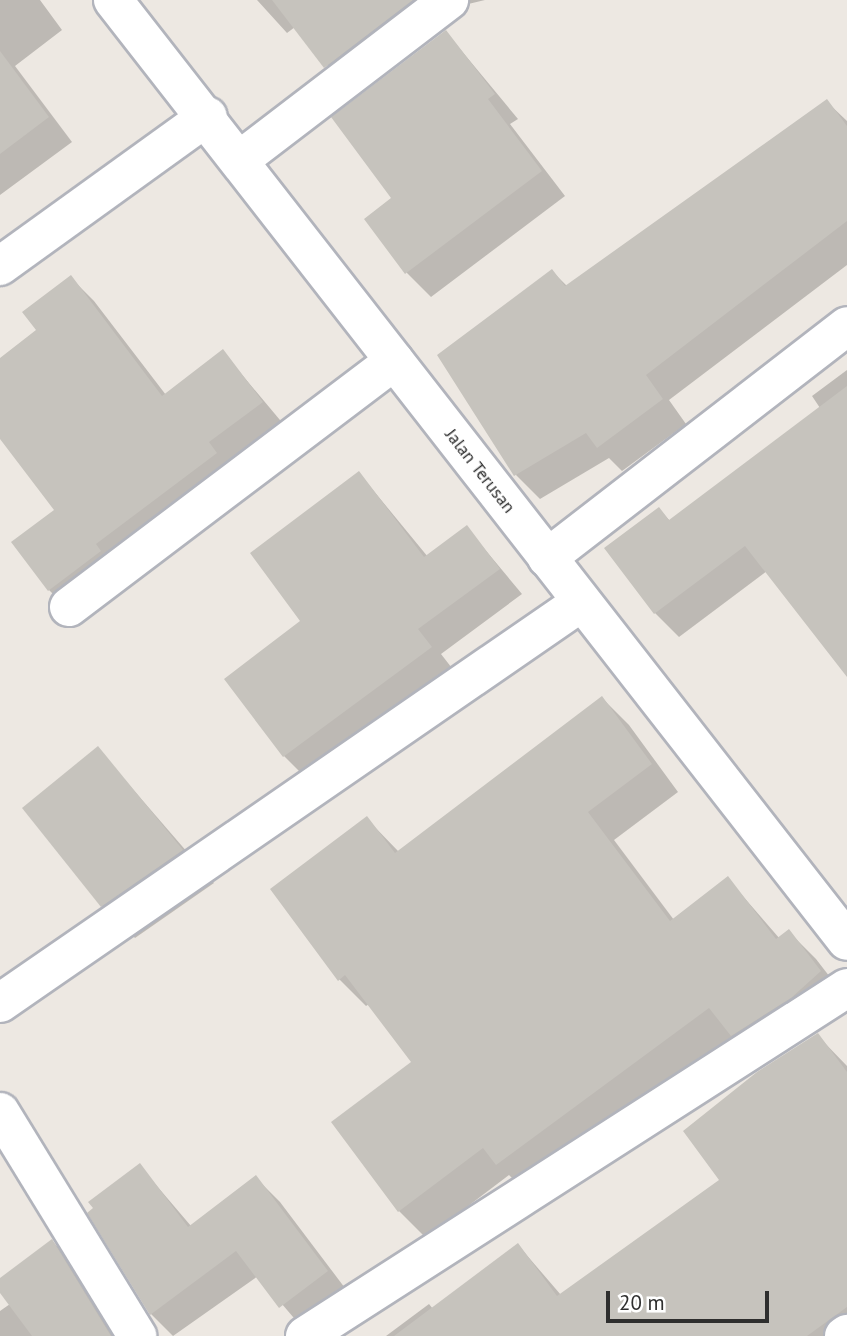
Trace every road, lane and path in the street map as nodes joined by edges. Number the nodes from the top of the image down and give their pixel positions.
1 (114, 0) edge
2 (449, 0) edge
3 (208, 116) junction
4 (242, 159) junction
5 (0, 266) edge
6 (847, 326) edge
7 (394, 361) junction
8 (547, 558) junction
9 (580, 603) junction
10 (69, 607) dead end
11 (847, 941) edge
12 (847, 988) edge
13 (0, 1003) edge
14 (0, 1112) edge
15 (137, 1336) edge
16 (305, 1336) edge

1 - 3 street, Jalan Terusan
2 - 4 street
3 - 4 street, Jalan Terusan
3 - 5 street
4 - 7 street, Jalan Terusan
6 - 8 street
7 - 8 street, Jalan Terusan
7 - 10 street
8 - 9 street, Jalan Terusan
9 - 11 street, Jalan Terusan
9 - 13 street
12 - 16 street
14 - 15 street

